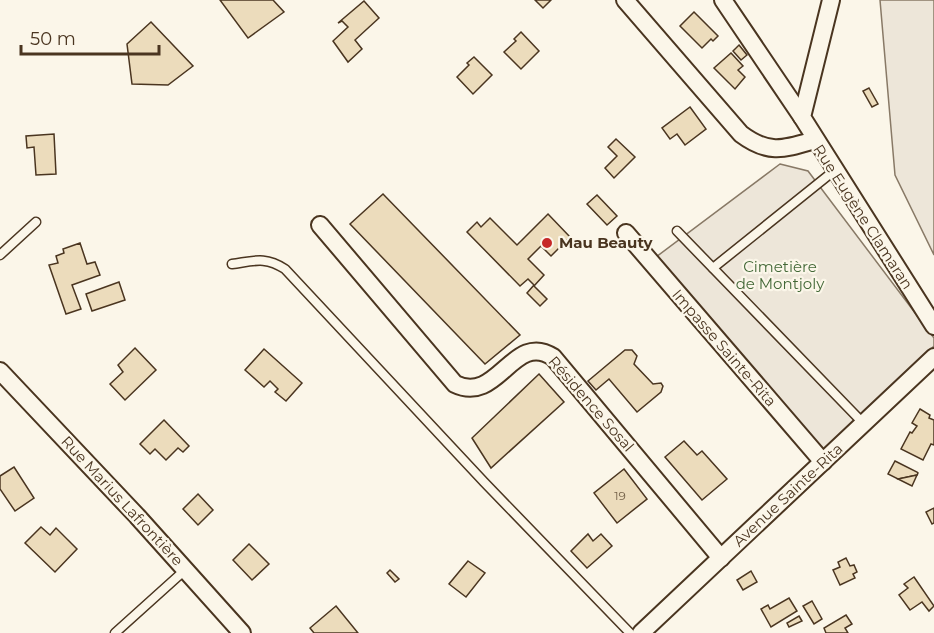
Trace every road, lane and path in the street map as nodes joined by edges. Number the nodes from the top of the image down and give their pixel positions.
1 (625, 0) edge
2 (723, 0) edge
3 (831, 0) edge
4 (802, 117) junction
5 (815, 140) junction
6 (835, 171) junction
7 (36, 222) dead end
8 (320, 225) dead end
9 (677, 231) dead end
10 (626, 233) dead end
11 (0, 255) edge
12 (232, 264) dead end
13 (712, 268) junction
14 (934, 326) edge
15 (934, 357) edge
16 (0, 371) edge
17 (864, 424) junction
18 (823, 462) junction
19 (721, 558) junction
20 (185, 570) junction
21 (115, 633) edge
22 (242, 633) edge
23 (630, 633) edge
24 (641, 633) edge

1 - 5 street, Rue Eugène Clamaran
2 - 4 street
3 - 4 street
4 - 5 street
5 - 6 street, Rue Eugène Clamaran
6 - 13 lane
6 - 14 street, Rue Eugène Clamaran
7 - 11 lane
8 - 19 street, Résidence Sosal
9 - 13 lane
10 - 18 street, Impasse Sainte-Rita
12 - 23 lane
13 - 17 lane
15 - 17 street, Avenue Sainte-Rita
16 - 20 street, Rue Marius Lafrontière
17 - 18 street, Avenue Sainte-Rita
18 - 19 street, Avenue Sainte-Rita
19 - 24 street, Avenue Sainte-Rita
20 - 21 lane
20 - 22 street, Rue Marius Lafrontière

